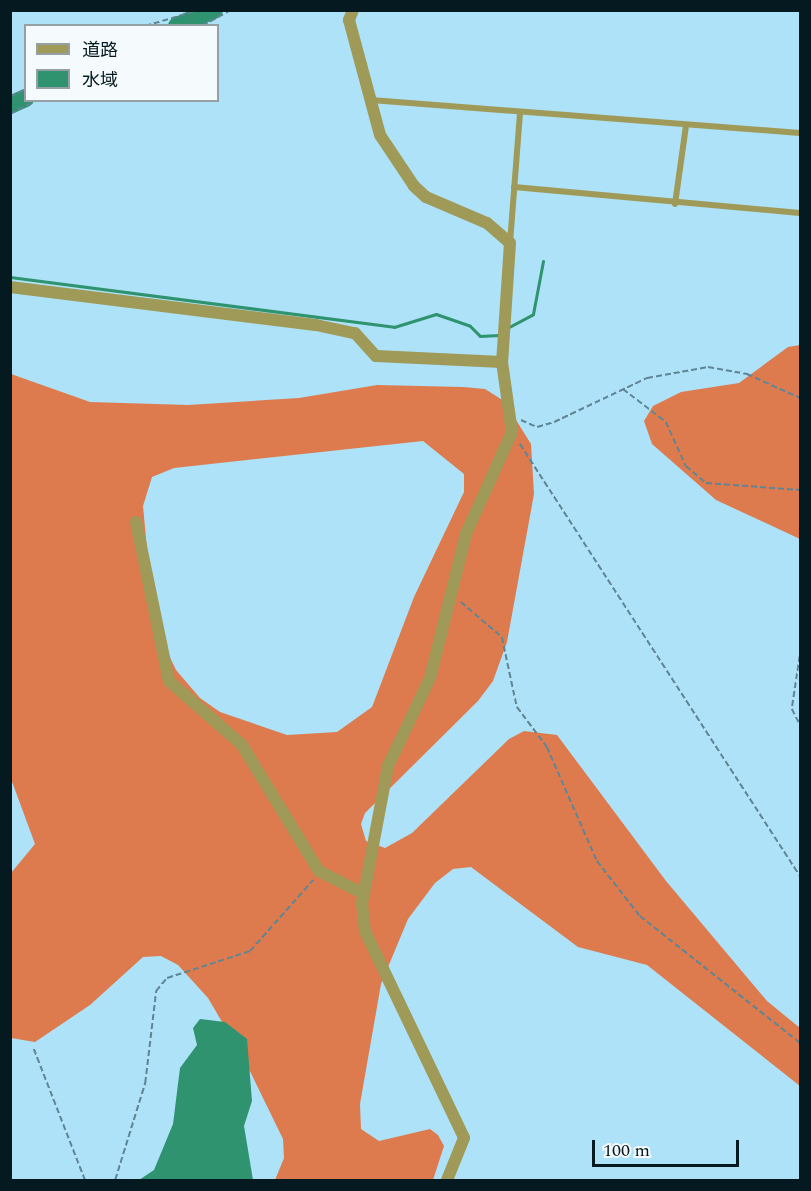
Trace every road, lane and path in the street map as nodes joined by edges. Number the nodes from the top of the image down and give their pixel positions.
1 (199, 10) edge
2 (231, 10) edge
3 (353, 10) edge
4 (152, 24) edge
5 (206, 24) edge
6 (24, 89) edge
7 (10, 97) edge
8 (371, 100) junction
9 (34, 102) edge
10 (520, 113) junction
11 (10, 114) edge
12 (686, 126) junction
13 (801, 133) edge
14 (514, 187) junction
15 (675, 204) junction
16 (801, 213) edge
17 (510, 243) junction
18 (10, 287) edge
19 (502, 362) junction
20 (623, 388) junction
21 (801, 399) edge
22 (507, 413) junction
23 (512, 432) junction
24 (801, 490) edge
25 (136, 522) dead end
26 (452, 597) junction
27 (801, 656) edge
28 (801, 725) edge
29 (319, 871) junction
30 (801, 876) edge
31 (364, 894) junction
32 (801, 1043) edge
33 (34, 1049) dead end
34 (85, 1180) edge
35 (115, 1180) edge
36 (447, 1180) edge

1 - 4 path
2 - 5 path
3 - 8 street
6 - 7 path
8 - 10 lane
8 - 17 street
9 - 11 path
10 - 12 lane
10 - 14 lane
12 - 13 lane
12 - 15 lane
14 - 15 lane
14 - 17 lane
15 - 16 lane
17 - 19 street
18 - 19 street
19 - 22 street
20 - 21 path
20 - 22 path
20 - 24 path
22 - 23 street
23 - 26 street
23 - 30 path
25 - 29 street
26 - 31 street
26 - 32 path
27 - 28 path
29 - 31 street
29 - 35 path
31 - 36 street
33 - 34 path

